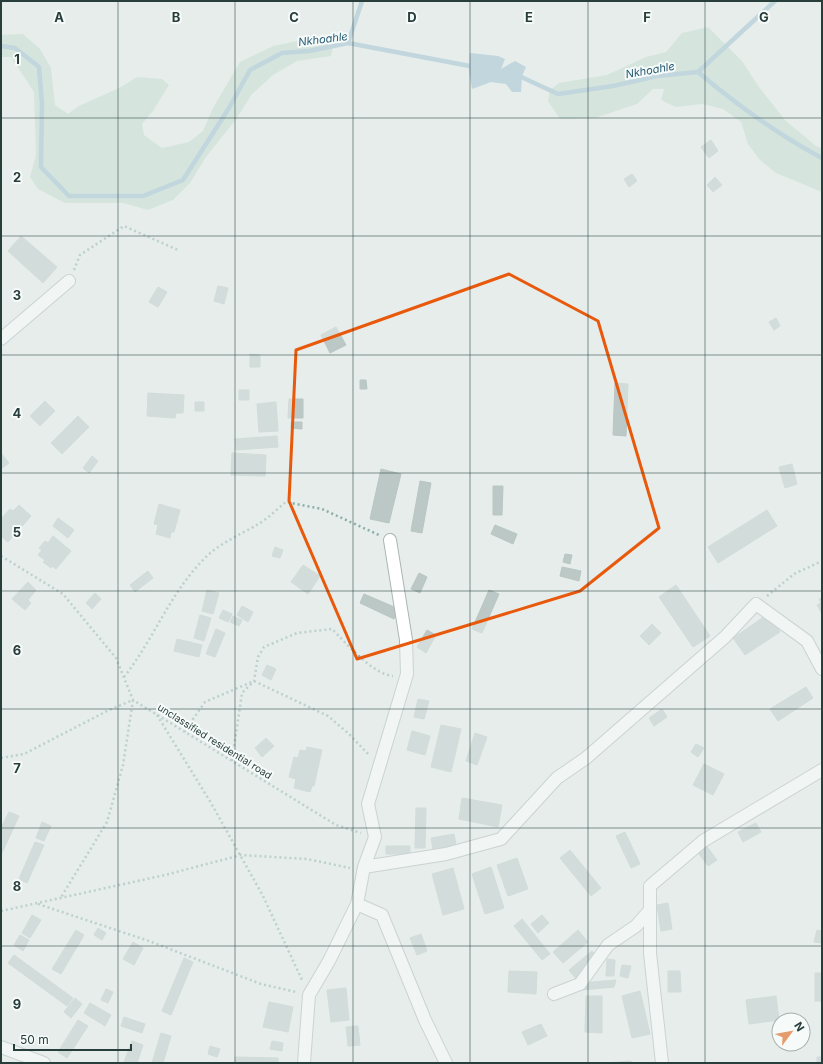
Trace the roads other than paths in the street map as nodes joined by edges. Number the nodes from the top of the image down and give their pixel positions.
1 (69, 281) road end
2 (1, 339) edge
3 (390, 540) road end
4 (822, 669) edge
5 (822, 770) edge
6 (364, 867) junction
7 (357, 904) junction
8 (650, 910) junction
9 (554, 994) dead end
10 (1, 1047) edge
11 (44, 1063) edge
12 (304, 1063) edge
13 (446, 1063) edge
14 (662, 1063) edge

1 - 2 street
3 - 6 street
4 - 6 street
5 - 8 street
6 - 7 street
7 - 12 street
7 - 13 street
8 - 9 street
8 - 14 street
10 - 11 street

